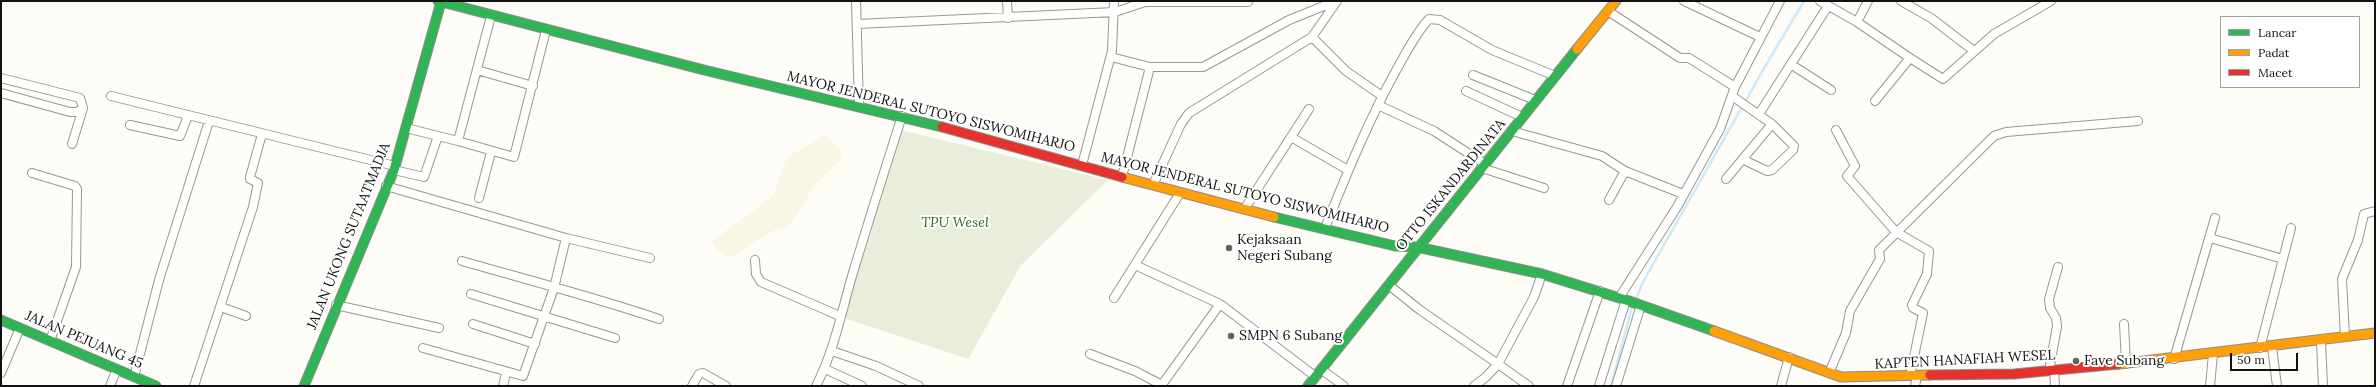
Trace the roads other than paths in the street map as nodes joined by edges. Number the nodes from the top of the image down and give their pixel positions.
1 (439, 1) edge
2 (856, 1) edge
3 (1007, 1) edge
4 (1114, 1) edge
5 (1336, 1) edge
6 (1616, 1) edge
7 (1684, 1) edge
8 (1780, 1) edge
9 (1820, 1) edge
10 (1868, 1) edge
11 (1901, 1) edge
12 (2051, 1) edge
13 (1248, 2) dead end
14 (1828, 6) junction
15 (1608, 11) junction
16 (1115, 12) junction
17 (491, 16) junction
18 (1008, 18) junction
19 (1857, 22) junction
20 (857, 24) junction
21 (546, 30) junction
22 (1312, 37) junction
23 (1760, 38) junction
24 (1974, 51) junction
25 (1112, 54) junction
26 (1910, 58) junction
27 (1792, 65) junction
28 (1150, 67) junction
29 (477, 70) junction
30 (1473, 75) dead end
31 (1555, 76) junction
32 (1, 78) edge
33 (533, 86) junction
34 (1735, 87) junction
35 (1831, 90) dead end
36 (1466, 91) dead end
37 (1, 94) edge
38 (111, 96) dead end
39 (1382, 96) junction
40 (1732, 96) junction
41 (1535, 100) junction
42 (1875, 101) dead end
43 (1378, 105) junction
44 (859, 106) junction
45 (83, 108) junction
46 (1309, 109) dead end
47 (1759, 114) junction
48 (188, 116) junction
49 (902, 116) junction
50 (1522, 117) junction
51 (209, 121) junction
52 (2138, 121) dead end
53 (1772, 124) junction
54 (130, 125) dead end
55 (406, 128) junction
56 (1836, 130) dead end
57 (1512, 131) junction
58 (262, 134) junction
59 (438, 136) junction
60 (1291, 136) junction
61 (458, 141) junction
62 (72, 144) dead end
63 (491, 152) junction
64 (1744, 160) junction
65 (1082, 165) junction
66 (1484, 166) junction
67 (394, 168) junction
68 (1348, 170) junction
69 (1625, 171) junction
70 (32, 172) dead end
71 (1122, 177) junction
72 (1726, 179) dead end
73 (1153, 185) junction
74 (386, 186) junction
75 (1544, 188) dead end
76 (1180, 193) junction
77 (1683, 194) junction
78 (479, 198) dead end
79 (1609, 200) dead end
80 (1245, 208) junction
81 (2375, 211) edge
82 (2215, 218) dead end
83 (1325, 228) junction
84 (2291, 228) dead end
85 (1896, 232) junction
86 (566, 238) junction
87 (2210, 238) junction
88 (1417, 246) junction
89 (650, 258) dead end
90 (2283, 259) junction
91 (755, 260) dead end
92 (462, 261) dead end
93 (1135, 264) junction
94 (2058, 267) dead end
95 (1542, 274) junction
96 (1390, 286) junction
97 (554, 288) junction
98 (1600, 291) junction
99 (471, 294) dead end
100 (1114, 298) dead end
101 (1631, 302) junction
102 (1220, 304) junction
103 (336, 305) junction
104 (220, 306) junction
105 (246, 316) dead end
106 (840, 316) junction
107 (544, 317) junction
108 (659, 319) dead end
109 (1, 320) edge
110 (473, 324) dead end
111 (2124, 324) dead end
112 (20, 328) junction
113 (439, 328) dead end
114 (2375, 333) edge
115 (2345, 337) junction
116 (615, 338) dead end
117 (2321, 341) junction
118 (51, 342) junction
119 (536, 344) junction
120 (2272, 347) junction
121 (423, 348) dead end
122 (2260, 348) junction
123 (832, 351) junction
124 (1090, 354) dead end
125 (2213, 354) junction
126 (1789, 357) junction
127 (2174, 359) junction
128 (1498, 364) junction
129 (2126, 364) junction
130 (825, 368) junction
131 (117, 369) junction
132 (1322, 370) junction
133 (2051, 370) junction
134 (1, 372) edge
135 (506, 373) junction
136 (1830, 373) junction
137 (1914, 376) junction
138 (134, 377) junction
139 (1316, 377) junction
140 (1839, 381) edge
141 (1161, 385) edge
142 (110, 386) edge
143 (156, 386) edge
144 (194, 386) edge
145 (304, 386) edge
146 (503, 386) edge
147 (692, 386) edge
148 (726, 386) edge
149 (816, 386) edge
150 (862, 386) edge
151 (919, 386) edge
152 (1308, 386) edge
153 (1344, 386) edge
154 (1474, 386) edge
155 (1529, 386) edge
156 (1567, 386) edge
157 (1599, 386) edge
158 (1616, 386) edge
159 (1781, 386) edge
160 (1915, 386) edge
161 (2055, 386) edge
162 (2210, 386) edge
163 (2277, 386) edge
164 (2323, 386) edge

1 - 17 main road, MAYOR JENDERAL SUTOYO SISWOMIHARJO
1 - 55 main road, JALAN UKONG SUTAATMADJA
2 - 20 street
3 - 18 street
4 - 16 street
5 - 22 street
5 - 28 street
6 - 15 main road, OTTO ISKANDARDINATA
7 - 23 street
8 - 23 street
9 - 14 street
10 - 19 street
11 - 24 street
12 - 24 street
13 - 16 street
14 - 19 street
14 - 27 street
15 - 31 main road, OTTO ISKANDARDINATA
15 - 34 street
16 - 18 street
16 - 25 street
17 - 21 main road, MAYOR JENDERAL SUTOYO SISWOMIHARJO
17 - 29 street
18 - 20 street
19 - 26 street
20 - 44 street
21 - 33 street
21 - 44 main road, MAYOR JENDERAL SUTOYO SISWOMIHARJO
22 - 39 street
22 - 73 street
23 - 34 street
24 - 26 street
25 - 28 street
25 - 65 street
26 - 42 street
27 - 35 street
27 - 47 street
28 - 71 street
29 - 33 street
29 - 61 street
30 - 41 street
31 - 39 street
31 - 41 main road, OTTO ISKANDARDINATA
32 - 45 street
33 - 63 street
34 - 40 street
36 - 50 street
37 - 45 street
38 - 48 street
39 - 43 street
40 - 47 street
40 - 77 street
41 - 50 main road, OTTO ISKANDARDINATA
43 - 66 street
43 - 68 street
44 - 49 main road, MAYOR JENDERAL SUTOYO SISWOMIHARJO
45 - 62 street
46 - 60 street
47 - 53 street
48 - 51 street
48 - 54 street
49 - 65 main road, MAYOR JENDERAL SUTOYO SISWOMIHARJO
49 - 106 street
50 - 57 main road, OTTO ISKANDARDINATA
51 - 58 street
51 - 138 street
52 - 85 street
53 - 64 street
53 - 64 street
55 - 59 street
55 - 67 main road, JALAN UKONG SUTAATMADJA
56 - 85 street
57 - 66 main road, OTTO ISKANDARDINATA
57 - 69 street
58 - 67 street
58 - 104 street
59 - 61 street
59 - 67 street
60 - 68 street
60 - 80 street
61 - 63 street
63 - 78 street
64 - 72 street
65 - 71 main road, MAYOR JENDERAL SUTOYO SISWOMIHARJO
66 - 75 street
66 - 88 main road, OTTO ISKANDARDINATA
67 - 74 main road, JALAN UKONG SUTAATMADJA
68 - 83 street
69 - 77 street
69 - 79 street
70 - 118 street
71 - 73 main road, MAYOR JENDERAL SUTOYO SISWOMIHARJO
73 - 76 main road, MAYOR JENDERAL SUTOYO SISWOMIHARJO
74 - 86 street
74 - 103 main road, JALAN UKONG SUTAATMADJA
76 - 80 main road, MAYOR JENDERAL SUTOYO SISWOMIHARJO
76 - 93 street
77 - 101 street
80 - 83 main road, MAYOR JENDERAL SUTOYO SISWOMIHARJO
81 - 115 street
82 - 87 street
83 - 88 main road, MAYOR JENDERAL SUTOYO SISWOMIHARJO
84 - 90 street
85 - 136 street
85 - 137 street
86 - 89 street
86 - 97 street
87 - 90 street
87 - 127 street
88 - 95 main road, KAPTEN HANAFIAH WESEL
88 - 96 main road, OTTO ISKANDARDINATA
90 - 122 street
91 - 106 street
92 - 97 street
93 - 100 street
93 - 102 street
94 - 133 street
95 - 98 main road, KAPTEN HANAFIAH WESEL
95 - 128 street
96 - 128 street
96 - 132 main road, OTTO ISKANDARDINATA
97 - 107 street
97 - 108 street
98 - 101 main road, KAPTEN HANAFIAH WESEL
98 - 156 street
99 - 107 street
101 - 126 main road, KAPTEN HANAFIAH WESEL
101 - 157 street
101 - 158 street
102 - 139 street
102 - 141 street
103 - 113 street
103 - 145 main road, JALAN UKONG SUTAATMADJA
104 - 105 street
104 - 144 street
106 - 123 street
107 - 116 street
107 - 119 street
109 - 112 main road, JALAN PEJUANG 45
110 - 119 street
111 - 129 street
112 - 118 main road, JALAN PEJUANG 45
112 - 134 street
114 - 115 main road, KAPTEN HANAFIAH WESEL
115 - 117 main road, KAPTEN HANAFIAH WESEL
117 - 120 main road, KAPTEN HANAFIAH WESEL
117 - 164 street
118 - 131 main road, JALAN PEJUANG 45
119 - 135 street
120 - 122 main road, KAPTEN HANAFIAH WESEL
120 - 163 street
121 - 135 street
122 - 125 main road, KAPTEN HANAFIAH WESEL
123 - 130 street
123 - 151 street
124 - 141 street
125 - 127 main road, KAPTEN HANAFIAH WESEL
125 - 162 street
126 - 136 main road, KAPTEN HANAFIAH WESEL
126 - 159 street
127 - 129 main road, KAPTEN HANAFIAH WESEL
128 - 154 street
128 - 155 street
129 - 133 main road, KAPTEN HANAFIAH WESEL
130 - 149 street
130 - 150 street
131 - 138 main road, JALAN PEJUANG 45
131 - 142 street
132 - 139 main road, OTTO ISKANDARDINATA
132 - 153 street
133 - 137 main road, KAPTEN HANAFIAH WESEL
133 - 161 street
135 - 146 street
136 - 140 main road, KAPTEN HANAFIAH WESEL
137 - 140 main road, KAPTEN HANAFIAH WESEL
137 - 160 street
138 - 143 main road, JALAN PEJUANG 45
139 - 152 main road, OTTO ISKANDARDINATA
147 - 148 street

